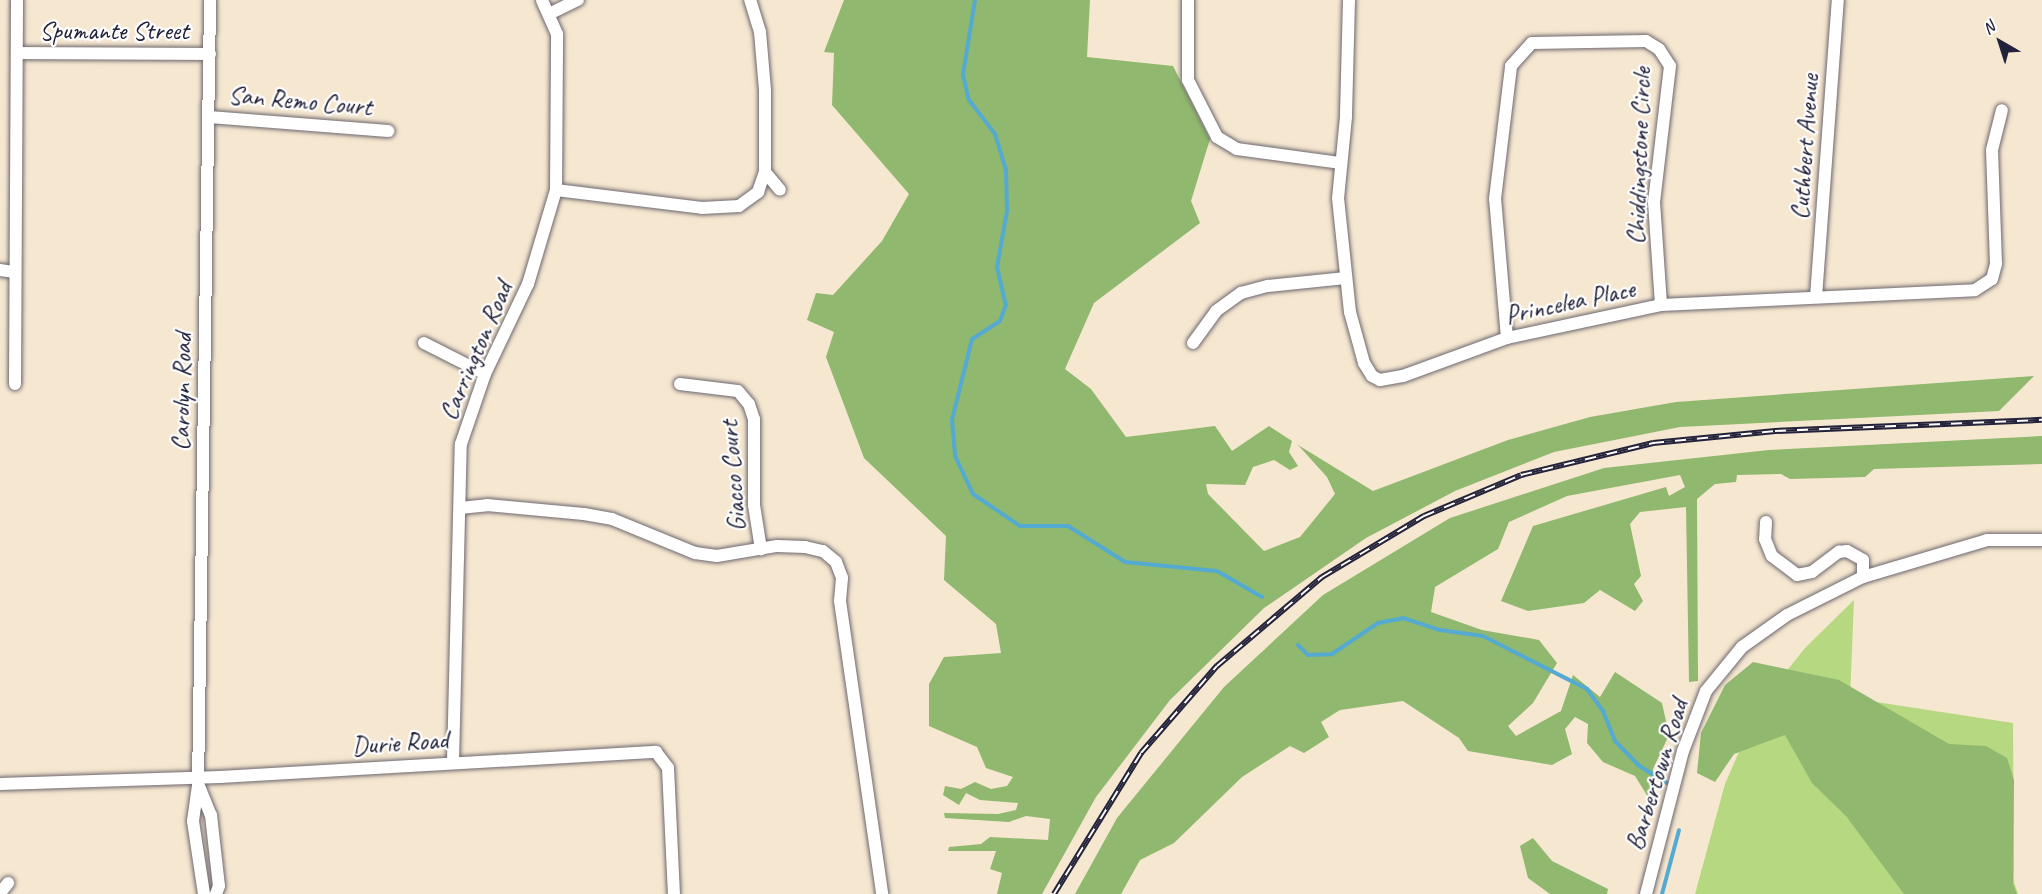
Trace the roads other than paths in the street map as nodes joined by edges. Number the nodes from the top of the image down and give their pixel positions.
1 (17, 0) edge
2 (210, 0) edge
3 (542, 0) edge
4 (578, 0) edge
5 (750, 0) edge
6 (1188, 0) edge
7 (1349, 0) edge
8 (1838, 0) edge
9 (551, 13) junction
10 (17, 52) junction
11 (210, 54) junction
12 (2002, 110) dead end
13 (209, 117) junction
14 (388, 131) dead end
15 (1341, 163) junction
16 (765, 172) junction
17 (556, 190) junction
18 (780, 190) dead end
19 (0, 270) edge
20 (15, 272) junction
21 (1346, 278) junction
22 (1816, 297) junction
23 (1661, 305) junction
24 (1507, 339) junction
25 (424, 343) dead end
26 (1193, 343) dead end
27 (485, 374) junction
28 (15, 384) dead end
29 (680, 384) dead end
30 (460, 508) junction
31 (1766, 522) dead end
32 (2042, 540) edge
33 (761, 549) junction
34 (1863, 577) junction
35 (453, 762) junction
36 (198, 781) junction
37 (0, 784) edge
38 (204, 894) edge
39 (216, 894) edge
40 (674, 894) edge
41 (882, 894) edge
42 (1646, 894) edge

1 - 10 street
2 - 11 street, Carolyn Road
3 - 9 street, Carrington Road
4 - 9 street
5 - 16 street
6 - 15 street
7 - 15 street, Princelea Place
8 - 22 street, Cuthbert Avenue
9 - 17 street, Carrington Road
10 - 11 street, Spumante Street
10 - 20 street
11 - 13 street, Carolyn Road
12 - 22 street, Princelea Place
13 - 14 street, San Remo Court
13 - 36 street, Carolyn Road
15 - 21 street, Princelea Place
16 - 17 street
16 - 18 street
17 - 27 street, Carrington Road
19 - 20 street
20 - 28 street
21 - 24 street, Princelea Place
21 - 26 street
22 - 23 street, Princelea Place
23 - 24 street, Princelea Place
23 - 24 street, Chiddingstone Circle
25 - 27 street
27 - 30 street, Carrington Road
29 - 33 street, Giacco Court
30 - 33 street
30 - 35 street, Carrington Road
31 - 34 street
32 - 34 street, Barbertown Road
33 - 41 street
34 - 42 street, Barbertown Road
35 - 36 street, Durie Road
35 - 40 street, Durie Road
36 - 37 street, Durie Road
36 - 38 street, Carolyn Road
36 - 39 street, Carolyn Road

